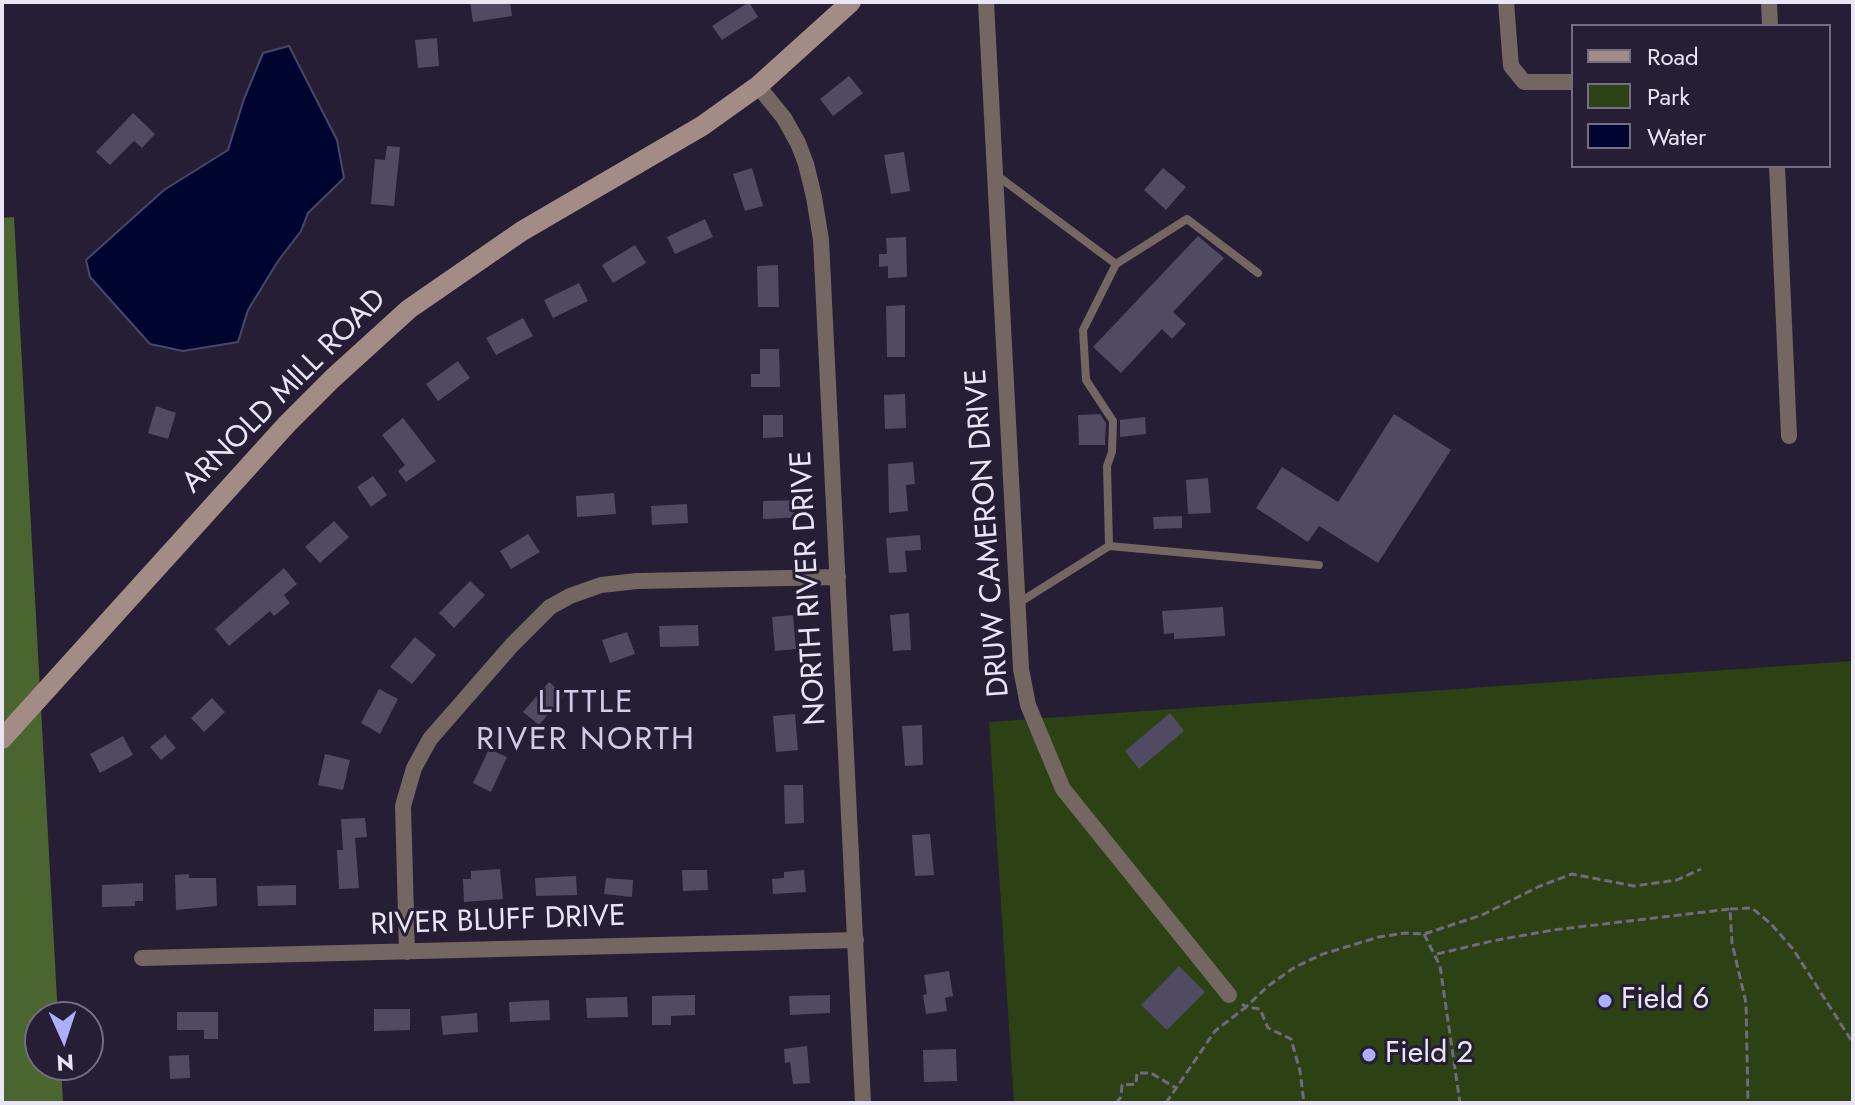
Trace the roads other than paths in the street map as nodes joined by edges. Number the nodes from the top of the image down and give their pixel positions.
1 (851, 2) edge
2 (986, 2) edge
3 (1506, 2) edge
4 (1769, 2) edge
5 (1770, 24) edge
6 (1571, 82) edge
7 (758, 86) junction
8 (1777, 168) edge
9 (995, 174) junction
10 (1116, 264) junction
11 (1258, 273) dead end
12 (1789, 436) dead end
13 (1109, 546) junction
14 (1319, 565) dead end
15 (838, 577) junction
16 (1017, 604) junction
17 (2, 739) edge
18 (856, 940) junction
19 (407, 952) junction
20 (142, 958) dead end
21 (1229, 995) road end
22 (863, 1103) edge

1 - 7 main road, ARNOLD MILL ROAD
2 - 9 street, DRUW CAMERON DRIVE
3 - 6 street
4 - 5 street
7 - 15 street, NORTH RIVER DRIVE
7 - 17 main road, ARNOLD MILL ROAD
8 - 12 street
9 - 10 lane
9 - 16 street, DRUW CAMERON DRIVE
10 - 11 lane
10 - 13 lane
13 - 14 lane
13 - 16 lane
15 - 18 street, NORTH RIVER DRIVE
15 - 19 street
16 - 21 street, DRUW CAMERON DRIVE
18 - 19 street, RIVER BLUFF DRIVE
18 - 22 street, NORTH RIVER DRIVE
19 - 20 street, RIVER BLUFF DRIVE

